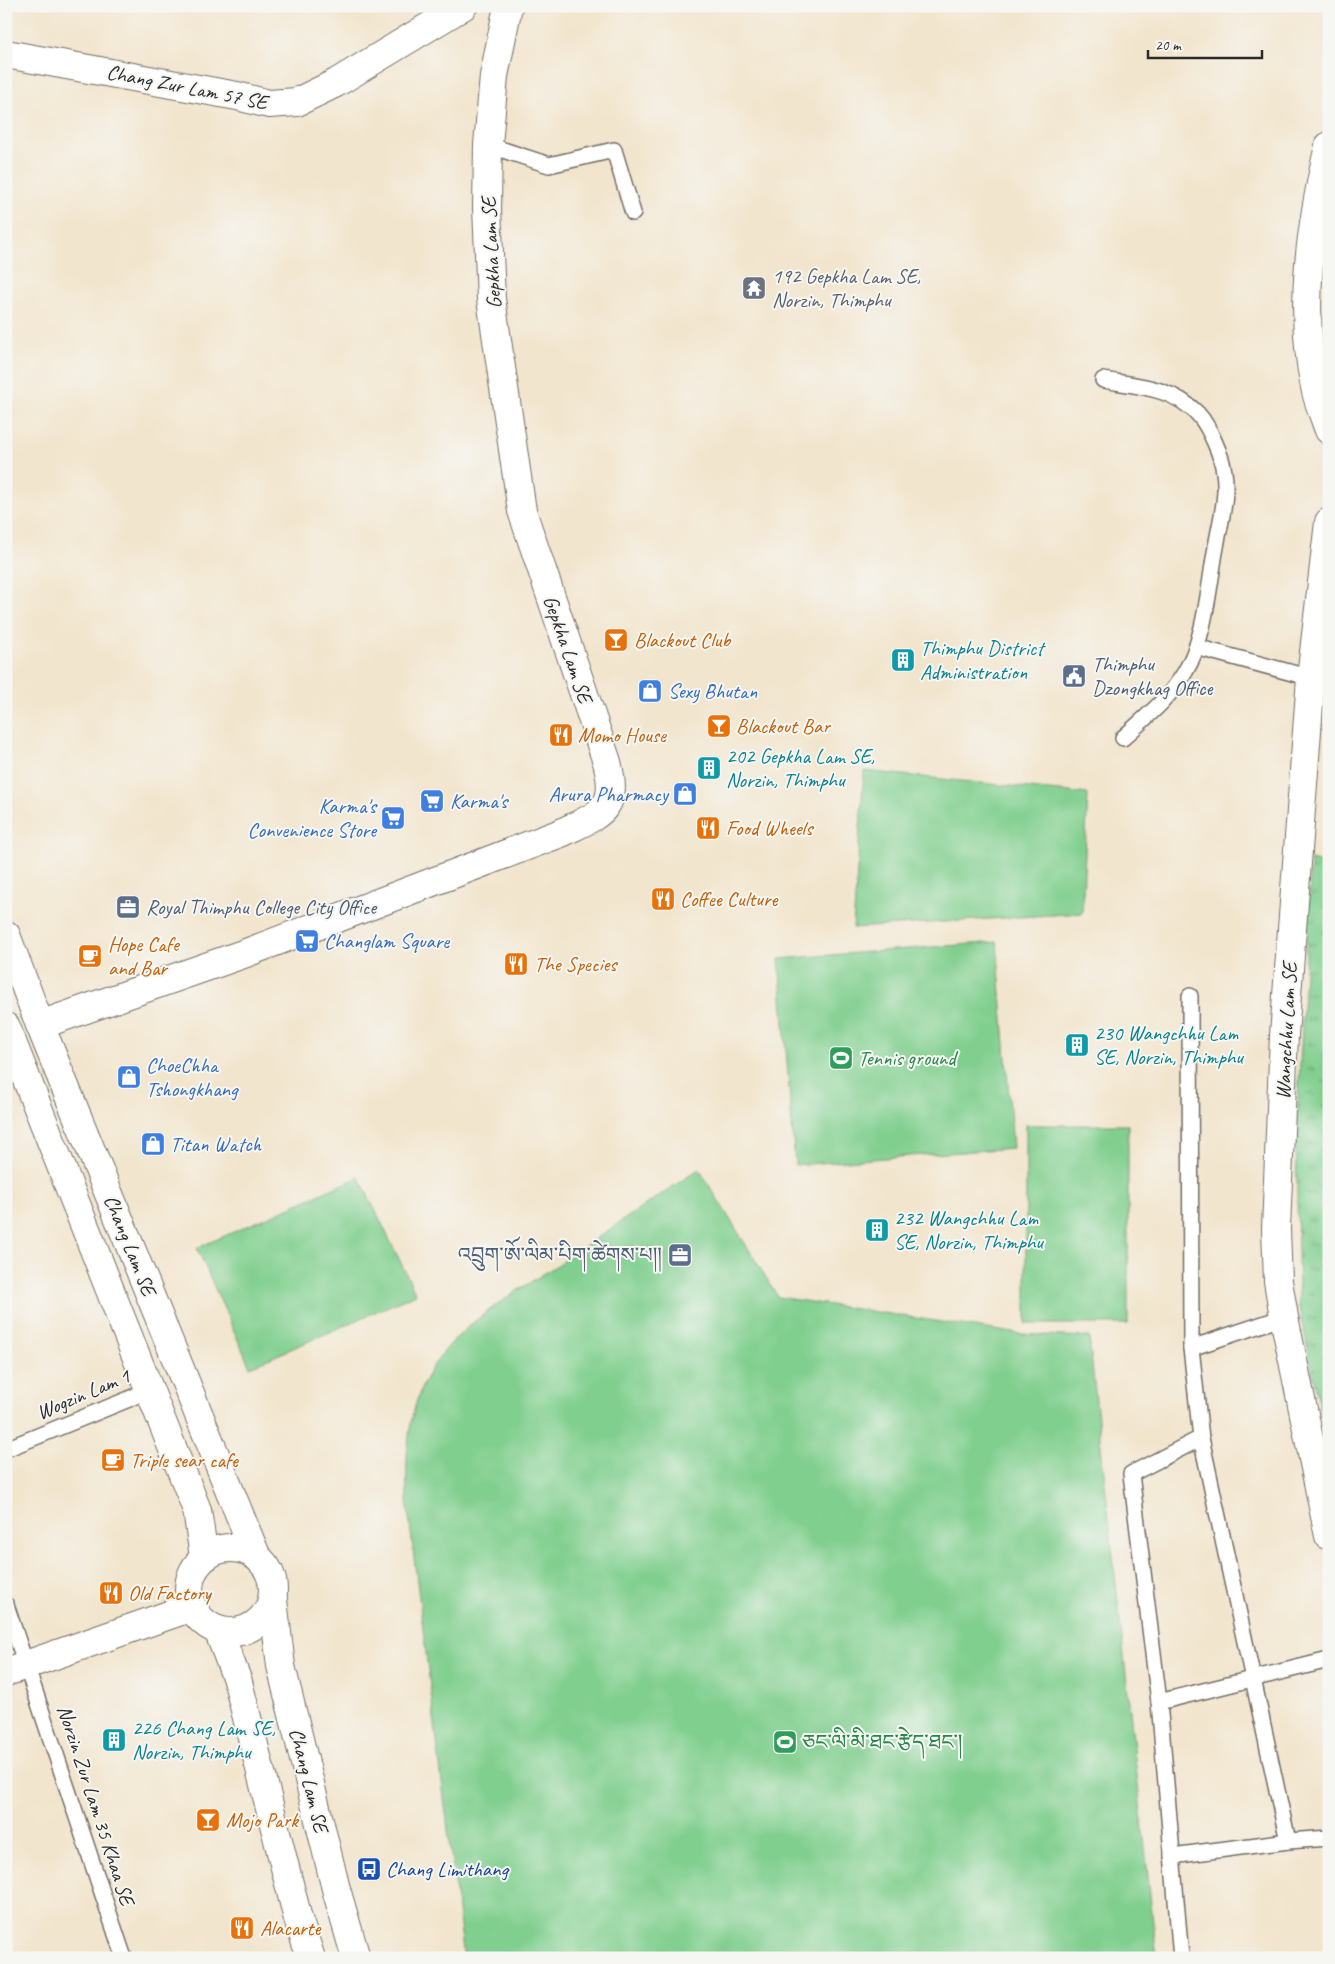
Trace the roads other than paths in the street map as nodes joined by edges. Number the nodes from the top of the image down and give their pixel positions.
1 (463, 6) edge
2 (508, 6) edge
3 (6, 54) edge
4 (488, 145) junction
5 (1329, 146) edge
6 (633, 213) dead end
7 (1104, 380) dead end
8 (1329, 430) edge
9 (1329, 522) edge
10 (1196, 647) junction
11 (1311, 678) junction
12 (1123, 738) dead end
13 (6, 935) edge
14 (1190, 996) dead end
15 (40, 1026) junction
16 (6, 1028) edge
17 (1284, 1317) junction
18 (1191, 1348) junction
19 (149, 1389) junction
20 (1201, 1438) junction
21 (6, 1450) edge
22 (1329, 1536) edge
23 (256, 1555) junction
24 (204, 1556) junction
25 (273, 1600) junction
26 (6, 1605) edge
27 (192, 1607) junction
28 (218, 1630) junction
29 (1329, 1660) edge
30 (16, 1669) edge
31 (1253, 1679) junction
32 (1159, 1702) junction
33 (1329, 1838) edge
34 (1288, 1841) junction
35 (1172, 1856) junction
36 (124, 1958) edge
37 (311, 1958) edge
38 (356, 1958) edge
39 (1181, 1958) edge

1 - 3 street, Chang Zur Lam 57 SE
2 - 4 street, Gepkha Lam SE
4 - 6 lane
4 - 15 street, Gepkha Lam SE
5 - 8 street
7 - 10 lane
9 - 11 street, Wangchhu Lam SE
10 - 11 lane
10 - 12 lane
11 - 17 street, Wangchhu Lam SE
13 - 15 street, Chang Lam SE
14 - 18 lane
15 - 23 street, Chang Lam SE
16 - 19 street, Chang Lam SE
17 - 18 lane
17 - 22 street, Wangchhu Lam SE
18 - 20 lane
19 - 21 lane, Wogzin Lam 1
19 - 24 street, Chang Lam SE
20 - 31 lane
20 - 32 lane
23 - 24 street
23 - 25 street
24 - 27 street
25 - 28 street
25 - 38 street, Chang Lam SE
26 - 30 lane
27 - 28 street
27 - 30 street
28 - 37 street, Chang Lam SE
29 - 31 lane
30 - 36 lane, Norzin Zur Lam 35 Khaa SE
31 - 32 lane
31 - 34 lane
32 - 35 lane
33 - 34 lane
34 - 35 lane
35 - 39 lane

